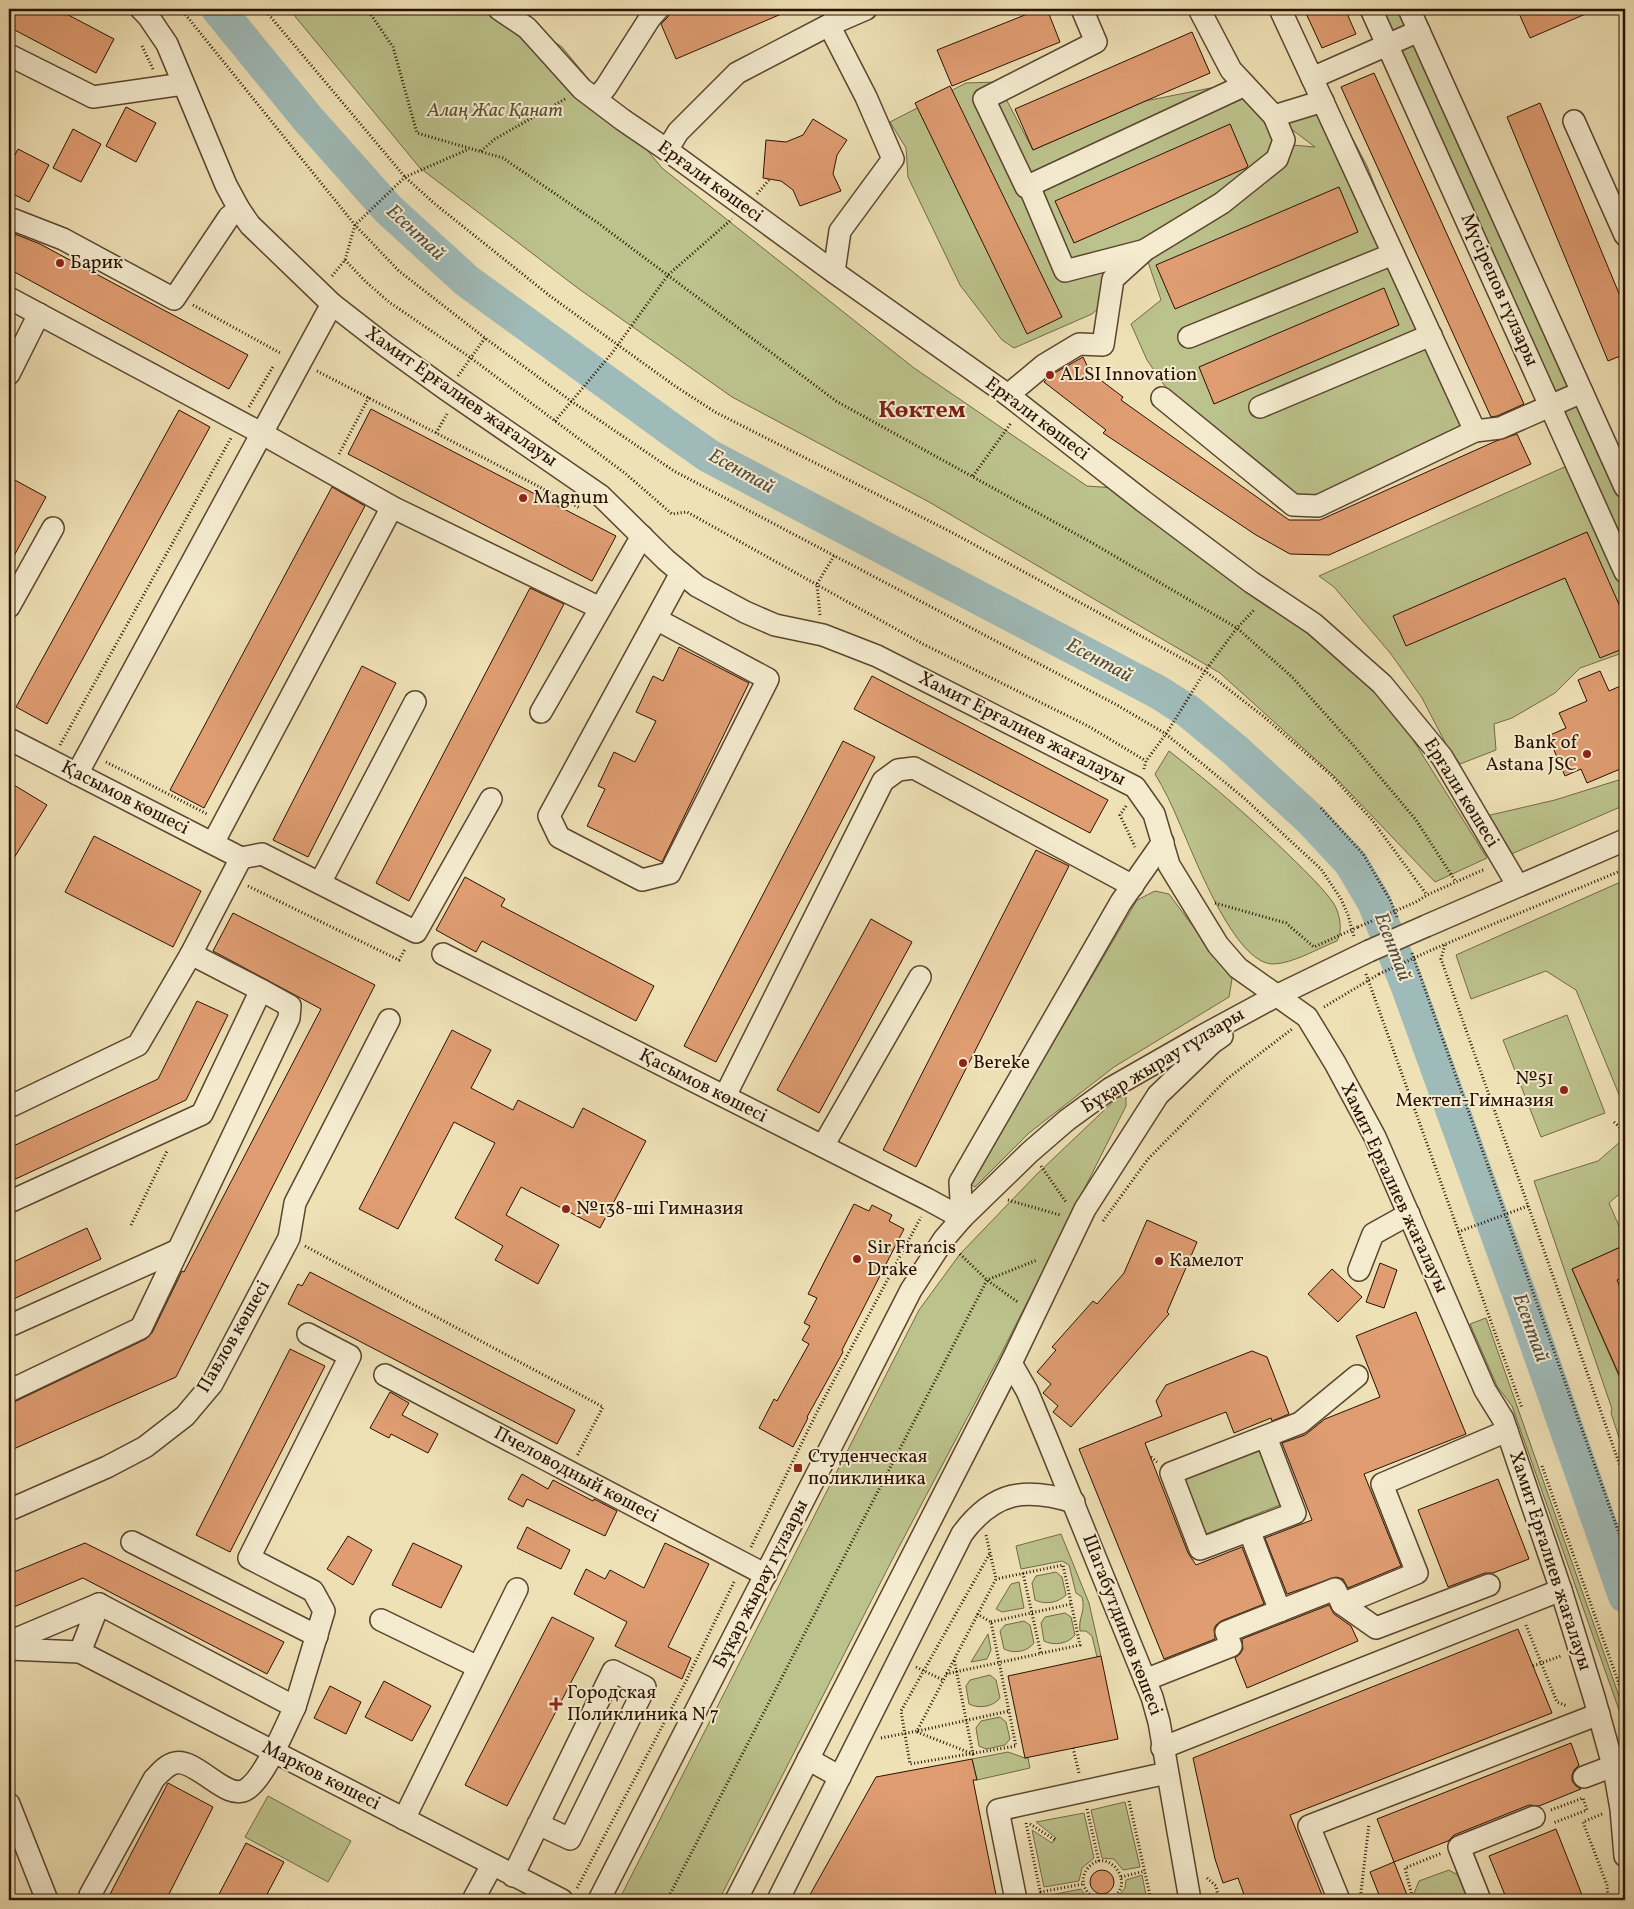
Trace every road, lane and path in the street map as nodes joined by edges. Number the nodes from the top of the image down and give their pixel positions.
1 (141, 9) edge
2 (181, 9) edge
3 (264, 9) edge
4 (367, 9) edge
5 (499, 9) edge
6 (658, 9) edge
7 (866, 9) edge
8 (1082, 9) edge
9 (1199, 9) edge
10 (1280, 9) edge
11 (1371, 9) edge
12 (1409, 9) edge
13 (829, 25) junction
14 (1419, 31) junction
15 (1388, 44) junction
16 (9, 54) edge
17 (1312, 78) junction
18 (183, 84) junction
19 (1245, 85) junction
20 (589, 94) junction
21 (1322, 101) junction
22 (1274, 116) junction
23 (1574, 121) dead end
24 (469, 149) junction
25 (667, 150) junction
26 (480, 152) junction
27 (406, 177) junction
28 (768, 180) dead end
29 (1028, 186) junction
30 (745, 208) junction
31 (239, 209) junction
32 (9, 218) edge
33 (355, 225) junction
34 (1625, 235) edge
35 (1145, 250) junction
36 (1393, 254) junction
37 (345, 260) junction
38 (834, 272) junction
39 (668, 275) junction
40 (9, 298) edge
41 (326, 298) junction
42 (174, 299) junction
43 (39, 314) junction
44 (1430, 335) junction
45 (1189, 337) dead end
46 (485, 338) junction
47 (618, 344) junction
48 (281, 353) dead end
49 (471, 358) junction
50 (9, 374) edge
51 (338, 382) dead end
52 (448, 390) junction
53 (1582, 392) junction
54 (1008, 396) junction
55 (369, 397) junction
56 (1162, 398) dead end
57 (573, 400) junction
58 (1551, 406) junction
59 (1260, 407) dead end
60 (555, 421) junction
61 (1475, 431) junction
62 (261, 433) junction
63 (330, 471) junction
64 (1625, 487) edge
65 (392, 508) junction
66 (582, 509) dead end
67 (53, 528) dead end
68 (642, 536) junction
69 (834, 556) junction
70 (1625, 570) edge
71 (681, 573) junction
72 (817, 584) junction
73 (1269, 593) junction
74 (9, 607) edge
75 (600, 608) junction
76 (656, 620) junction
77 (1237, 628) junction
78 (823, 636) junction
79 (1206, 671) junction
80 (415, 702) dead end
81 (542, 712) dead end
82 (1167, 732) junction
83 (52, 738) dead end
84 (9, 739) edge
85 (89, 752) junction
86 (1146, 762) junction
87 (1143, 770) dead end
88 (77, 774) junction
89 (491, 799) dead end
90 (1130, 799) dead end
91 (1321, 808) dead end
92 (224, 823) junction
93 (1625, 840) edge
94 (1163, 842) junction
95 (213, 843) junction
96 (241, 858) junction
97 (1504, 862) junction
98 (1625, 869) edge
99 (232, 878) junction
100 (1139, 878) junction
101 (1456, 882) junction
102 (320, 883) junction
103 (1518, 886) junction
104 (1186, 894) junction
105 (1427, 895) junction
106 (1398, 917) dead end
107 (1352, 930) junction
108 (416, 932) junction
109 (1445, 945) junction
110 (1364, 953) junction
111 (1412, 953) dead end
112 (191, 954) junction
113 (443, 954) dead end
114 (920, 977) dead end
115 (1368, 980) junction
116 (261, 990) junction
117 (1276, 996) junction
118 (1307, 1017) junction
119 (389, 1020) dead end
120 (1141, 1071) junction
121 (1158, 1095) junction
122 (725, 1096) junction
123 (9, 1108) edge
124 (1614, 1122) dead end
125 (180, 1124) junction
126 (1625, 1132) edge
127 (823, 1146) junction
128 (1030, 1152) junction
129 (986, 1194) junction
130 (1625, 1200) edge
131 (9, 1202) edge
132 (1528, 1206) junction
133 (1625, 1206) edge
134 (1409, 1214) junction
135 (962, 1218) junction
136 (1079, 1221) junction
137 (1102, 1223) dead end
138 (131, 1225) dead end
139 (1458, 1232) junction
140 (289, 1238) junction
141 (1066, 1249) junction
142 (178, 1250) junction
143 (960, 1254) dead end
144 (1359, 1270) dead end
145 (987, 1280) junction
146 (1024, 1307) dead end
147 (9, 1326) edge
148 (308, 1334) dead end
149 (1012, 1364) junction
150 (385, 1375) dead end
151 (1357, 1376) dead end
152 (9, 1391) edge
153 (1522, 1410) dead end
154 (1507, 1431) junction
155 (1266, 1437) junction
156 (1539, 1457) dead end
157 (569, 1471) junction
158 (1625, 1480) edge
159 (1074, 1502) junction
160 (9, 1510) edge
161 (980, 1512) junction
162 (1249, 1530) junction
163 (132, 1542) dead end
164 (1625, 1550) edge
165 (990, 1553) junction
166 (1023, 1573) junction
167 (766, 1575) junction
168 (996, 1579) junction
169 (1489, 1585) dead end
170 (517, 1589) dead end
171 (1561, 1590) junction
172 (99, 1604) junction
173 (1071, 1604) junction
174 (1342, 1604) junction
175 (1280, 1611) junction
176 (1032, 1612) junction
177 (978, 1614) junction
178 (1524, 1619) dead end
179 (381, 1620) dead end
180 (992, 1622) junction
181 (317, 1636) junction
182 (9, 1642) edge
183 (9, 1649) edge
184 (1580, 1649) junction
185 (80, 1652) junction
186 (1041, 1654) junction
187 (954, 1658) junction
188 (899, 1659) junction
189 (1000, 1663) junction
190 (1542, 1663) junction
191 (1533, 1666) dead end
192 (478, 1667) junction
193 (924, 1671) junction
194 (957, 1672) junction
195 (946, 1674) junction
196 (943, 1680) junction
197 (1145, 1680) junction
198 (1625, 1701) edge
199 (295, 1707) junction
200 (1010, 1711) junction
201 (1592, 1717) junction
202 (966, 1720) junction
203 (917, 1732) junction
204 (905, 1734) junction
205 (880, 1738) dead end
206 (1073, 1748) dead end
207 (1162, 1748) junction
208 (273, 1752) junction
209 (973, 1754) junction
210 (808, 1759) junction
211 (1613, 1766) junction
212 (1167, 1774) junction
213 (840, 1777) junction
214 (1584, 1777) dead end
215 (1128, 1798) dead end
216 (1372, 1801) junction
217 (1086, 1803) junction
218 (9, 1804) edge
219 (1602, 1805) dead end
220 (1534, 1817) dead end
221 (404, 1819) junction
222 (1034, 1819) dead end
223 (1025, 1821) junction
224 (538, 1824) junction
225 (1001, 1826) junction
226 (1055, 1840) dead end
227 (1459, 1847) junction
228 (1625, 1856) edge
229 (1099, 1862) junction
230 (492, 1865) junction
231 (1145, 1871) junction
232 (513, 1876) junction
233 (1121, 1877) junction
234 (1084, 1884) junction
235 (1040, 1892) junction
236 (477, 1893) edge
237 (90, 1895) dead end
238 (47, 1900) edge
239 (458, 1900) edge
240 (562, 1900) edge
241 (599, 1900) edge
242 (667, 1900) edge
243 (736, 1900) edge
244 (778, 1900) edge
245 (1016, 1900) edge
246 (1042, 1900) edge
247 (1105, 1900) edge
248 (1151, 1900) edge
249 (1190, 1900) edge
250 (1339, 1900) edge
251 (1360, 1900) edge
252 (1413, 1900) edge
253 (1480, 1900) edge
254 (1608, 1900) edge

1 - 18 street, Хамит Ерғалиев жағалауы
2 - 33 path
3 - 27 path
4 - 24 path
5 - 20 street, Ерғали көшесі
6 - 20 street
7 - 13 street
8 - 29 street
9 - 19 street
10 - 17 street
11 - 15 street, Мүсірепов гүлзары
12 - 14 street, Мүсірепов гүлзары
13 - 25 street
13 - 38 street
14 - 15 street
14 - 53 street, Мүсірепов гүлзары
15 - 17 street
15 - 58 street, Мүсірепов гүлзары
16 - 18 street
17 - 21 street
18 - 31 street, Хамит Ерғалиев жағалауы
19 - 22 street
19 - 29 street
20 - 25 street, Ерғали көшесі
20 - 26 path
21 - 22 street
21 - 36 street
22 - 35 street
23 - 34 street
24 - 26 path
24 - 27 path
25 - 30 street, Ерғали көшесі
26 - 39 path
27 - 33 path
27 - 47 path
28 - 30 path
29 - 35 street
30 - 38 street, Ерғали көшесі
30 - 39 path
31 - 41 street, Хамит Ерғалиев жағалауы
31 - 42 street
32 - 42 street
33 - 37 path
33 - 46 path
35 - 54 street
36 - 44 street
36 - 45 street
37 - 41 path
37 - 49 path
38 - 54 street, Ерғали көшесі
39 - 47 path
39 - 77 path
40 - 43 street
41 - 52 street, Хамит Ерғалиев жағалауы
41 - 62 street
42 - 48 path
43 - 50 street
43 - 62 street
44 - 59 street
44 - 61 street
46 - 49 path
46 - 57 path
47 - 57 path
47 - 79 path
49 - 52 path
49 - 60 path
51 - 55 path
52 - 68 street, Хамит Ерғалиев жағалауы
53 - 58 street
53 - 64 street, Мүсірепов гүлзары
54 - 73 street, Ерғали көшесі
55 - 63 path
55 - 66 path
56 - 61 street
57 - 60 path
57 - 69 path
58 - 61 street
58 - 70 street, Мүсірепов гүлзары
60 - 72 path
62 - 63 street
62 - 85 street
63 - 65 street
65 - 75 street
65 - 92 street
67 - 74 street
68 - 71 street, Хамит Ерғалиев жағалауы
68 - 75 street
69 - 72 path
69 - 82 path
71 - 76 street
71 - 78 street, Хамит Ерғалиев жағалауы
72 - 78 path
72 - 86 path
73 - 77 path
73 - 97 street, Ерғали көшесі
75 - 81 street
76 - 76 street
77 - 79 path
77 - 101 path
78 - 94 street, Хамит Ерғалиев жағалауы
79 - 82 path
79 - 105 path
80 - 102 street
82 - 86 path
82 - 107 path
83 - 85 path
84 - 88 street, Қасымов көшесі
85 - 88 street
85 - 92 path
86 - 87 path
88 - 95 street, Қасымов көшесі
89 - 108 street
90 - 100 path
91 - 106 path
92 - 95 street
93 - 103 street, Бұқар жырау гүлзары
94 - 100 street
94 - 104 street, Хамит Ерғалиев жағалауы
95 - 96 street, Қасымов көшесі
96 - 99 street
96 - 102 street
97 - 101 path
97 - 103 street, Ерғали көшесі
98 - 109 path
99 - 108 path
99 - 112 street
100 - 122 street
100 - 135 street
101 - 105 path
102 - 108 street
103 - 110 street, Бұқар жырау гүлзары, bridge
104 - 107 path
104 - 117 street, Хамит Ерғалиев жағалауы
105 - 107 path, bridge
107 - 110 path
109 - 115 path, bridge
109 - 132 path
110 - 115 path
110 - 117 street, Бұқар жырау гүлзары
111 - 164 path
112 - 116 street
112 - 123 street
113 - 122 street, Қасымов көшесі
114 - 127 street
115 - 118 path
115 - 139 path
116 - 125 street
116 - 142 street
117 - 118 street, Хамит Ерғалиев жағалауы
117 - 120 street, Бұқар жырау гүлзары
117 - 121 street, Бұқар жырау гүлзары
118 - 134 street, Хамит Ерғалиев жағалауы
118 - 137 path
119 - 140 street, Павлов көшесі
120 - 121 street
120 - 128 street, Бұқар жырау гүлзары
121 - 136 street, Бұқар жырау гүлзары
122 - 127 street, Қасымов көшесі
124 - 126 path
125 - 131 street
125 - 138 path
127 - 135 street, Қасымов көшесі
128 - 129 street, Бұқар жырау гүлзары
128 - 136 path
129 - 135 street, Бұқар жырау гүлзары
129 - 136 path
130 - 133 path
132 - 139 path, bridge
132 - 158 path
134 - 144 street
134 - 154 street, Хамит Ерғалиев жағалауы
135 - 167 street, Бұқар жырау гүлзары
136 - 141 street, Бұқар жырау гүлзары
139 - 153 path
140 - 157 path
140 - 160 street, Павлов көшесі
141 - 145 path
141 - 149 street, Бұқар жырау гүлзары
142 - 147 street
142 - 152 street
143 - 145 path
145 - 146 path
145 - 242 path
148 - 181 street
149 - 159 street, Шагабутдинов көшесі
149 - 210 street, Бұқар жырау гүлзары
150 - 157 street, Пчеловодный көшесі
151 - 155 street
154 - 171 street, Хамит Ерғалиев жағалауы
154 - 174 street
155 - 162 street
155 - 162 street
156 - 198 path
157 - 167 street, Пчеловодный көшесі
159 - 161 street
159 - 197 street, Шагабутдинов көшесі
161 - 165 path
161 - 188 street
162 - 175 street
163 - 181 street
165 - 168 path
165 - 193 path
166 - 168 path
166 - 173 path
166 - 176 path
167 - 241 street, Бұқар жырау гүлзары
168 - 177 path
169 - 174 street
170 - 192 street
171 - 184 street, Хамит Ерғалиев жағалауы
171 - 207 street
172 - 182 street
172 - 185 street
172 - 199 street
173 - 176 path
173 - 186 path
174 - 175 street
175 - 197 street
176 - 180 path
176 - 186 path
177 - 180 path
177 - 187 path
178 - 190 path
179 - 192 street
180 - 189 path
181 - 199 street
183 - 185 street
184 - 190 path
184 - 201 street, Хамит Ерғалиев жағалауы
185 - 208 street, Марков көшесі
186 - 189 path
187 - 194 path
187 - 195 path
188 - 193 path
188 - 213 street
189 - 194 path
189 - 200 path
190 - 191 path
190 - 201 path
192 - 221 street
193 - 196 path
193 - 204 path
194 - 195 path
194 - 202 path
195 - 196 path
196 - 203 path
197 - 207 street, Шагабутдинов көшесі
199 - 208 street
200 - 202 path
200 - 209 path
201 - 211 street, Хамит Ерғалиев жағалауы
201 - 216 street
202 - 203 path
202 - 209 path
203 - 204 path
203 - 209 path
204 - 205 path
204 - 209 path
206 - 217 path
207 - 212 street, Шагабутдинов көшесі
208 - 221 street, Марков көшесі
208 - 237 street
210 - 213 street
210 - 243 street, Бұқар жырау гүлзары
211 - 214 street
211 - 228 street, Хамит Ерғалиев жағалауы
212 - 217 street
212 - 249 street, Шагабутдинов көшесі
213 - 244 street
215 - 231 path
216 - 250 street
216 - 251 path
217 - 225 street
217 - 229 path
218 - 238 street
219 - 254 path
220 - 227 street
221 - 230 street, Марков көшесі
222 - 223 path
223 - 225 path
223 - 226 path
223 - 235 path
224 - 224 street
224 - 232 street
225 - 245 street
227 - 252 path
227 - 253 street
229 - 233 path
229 - 234 path
230 - 232 street, Марков көшесі
230 - 236 street
231 - 233 path
231 - 248 path
232 - 240 street, Марков көшесі
233 - 247 path
234 - 235 path
234 - 247 path
235 - 246 path
236 - 239 street

